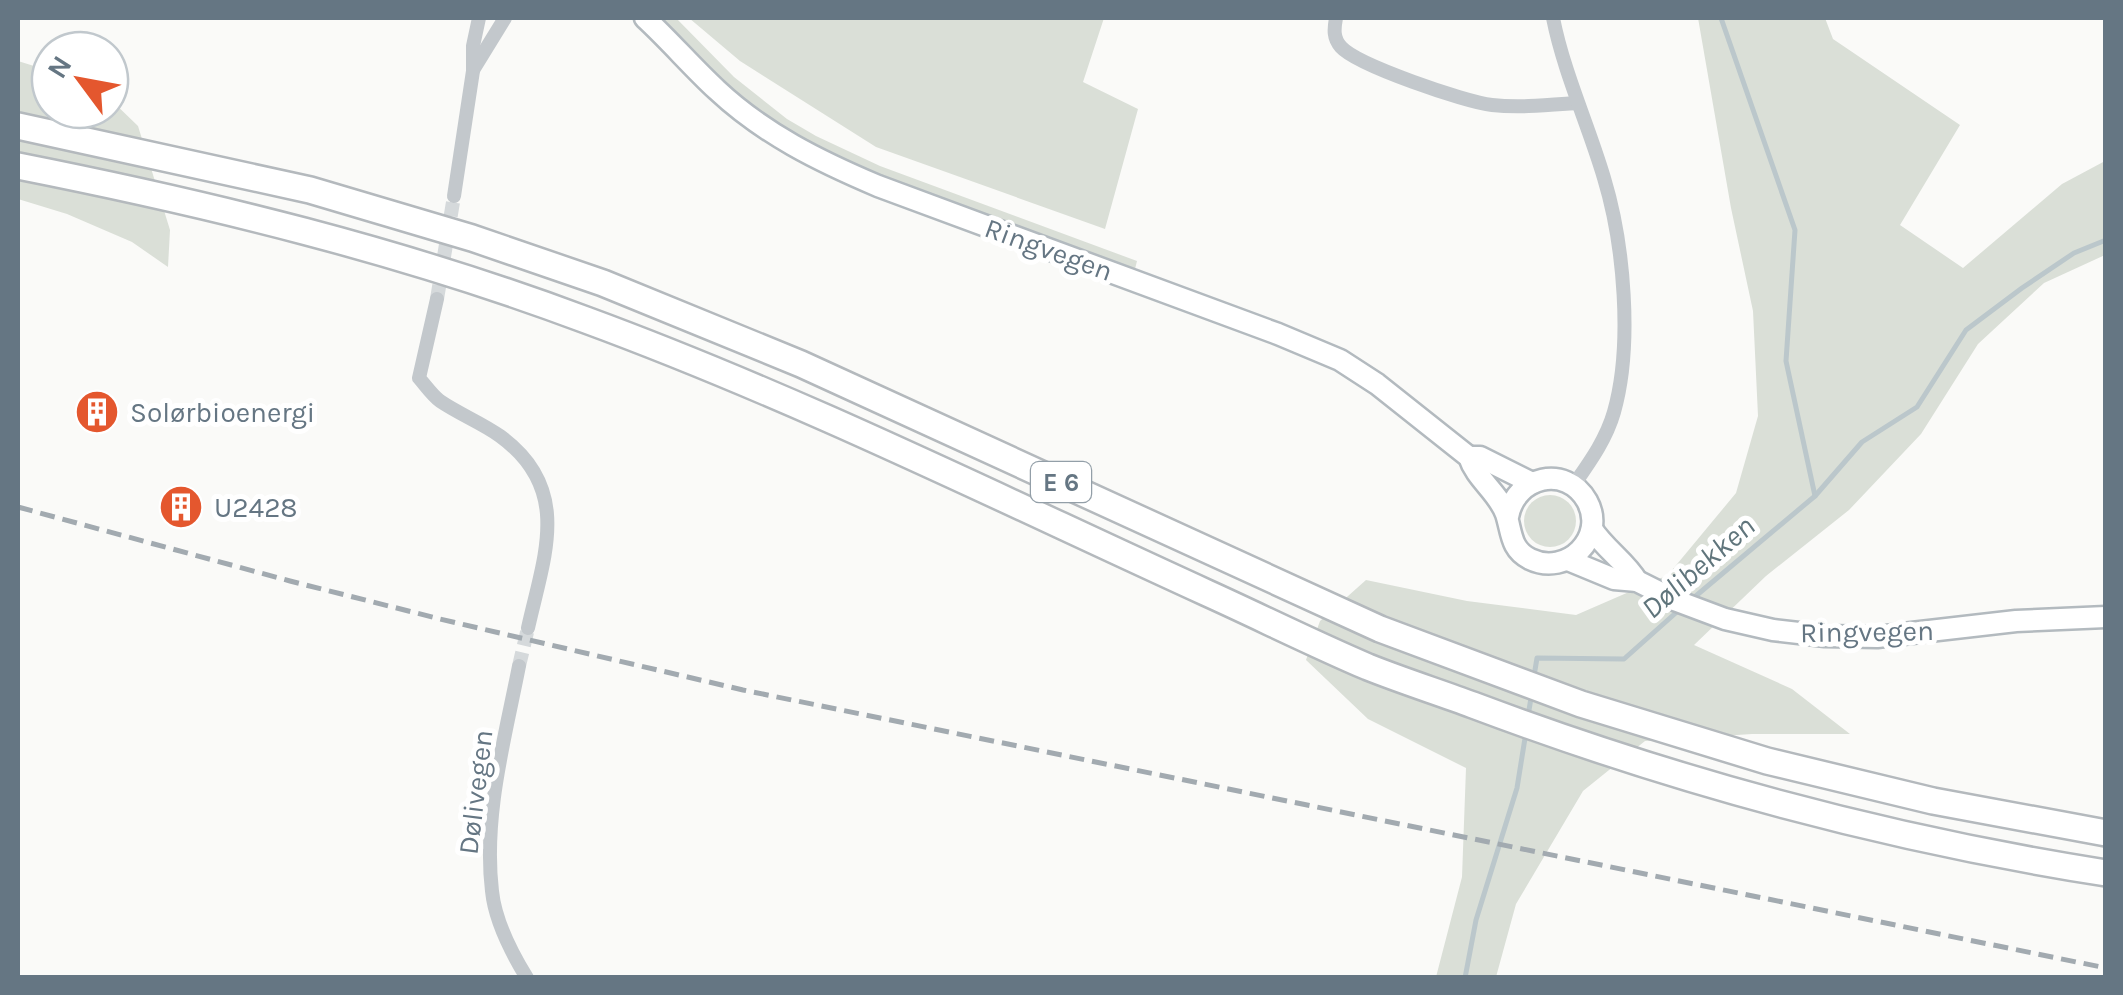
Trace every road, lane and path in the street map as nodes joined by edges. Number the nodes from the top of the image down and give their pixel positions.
1 (479, 18) edge
2 (505, 18) edge
3 (645, 18) edge
4 (1336, 18) edge
5 (1553, 18) edge
6 (472, 71) junction
7 (1577, 104) junction
8 (18, 126) edge
9 (18, 166) edge
10 (454, 196) tunnel mouth
11 (437, 299) tunnel mouth
12 (1469, 456) junction
13 (1532, 483) junction
14 (1573, 486) junction
15 (1508, 517) junction
16 (1592, 529) junction
17 (1568, 560) junction
18 (1637, 581) junction
19 (2106, 618) edge
20 (528, 628) tunnel mouth
21 (519, 666) tunnel mouth
22 (2106, 833) edge
23 (2106, 873) edge
24 (527, 978) edge

1 - 6 street
2 - 6 street
3 - 12 main road, Ringvegen
4 - 7 street
5 - 7 street
6 - 10 street
7 - 14 street
8 - 22 highway, E 6
9 - 23 highway, E 6
11 - 20 street
12 - 13 main road, Ringvegen
12 - 15 main road, Ringvegen
13 - 14 main road
13 - 15 main road
14 - 16 main road
15 - 17 main road
16 - 17 main road
16 - 18 main road, Ringvegen
17 - 18 main road, Ringvegen
18 - 19 main road, Ringvegen
21 - 24 street, Dølivegen

